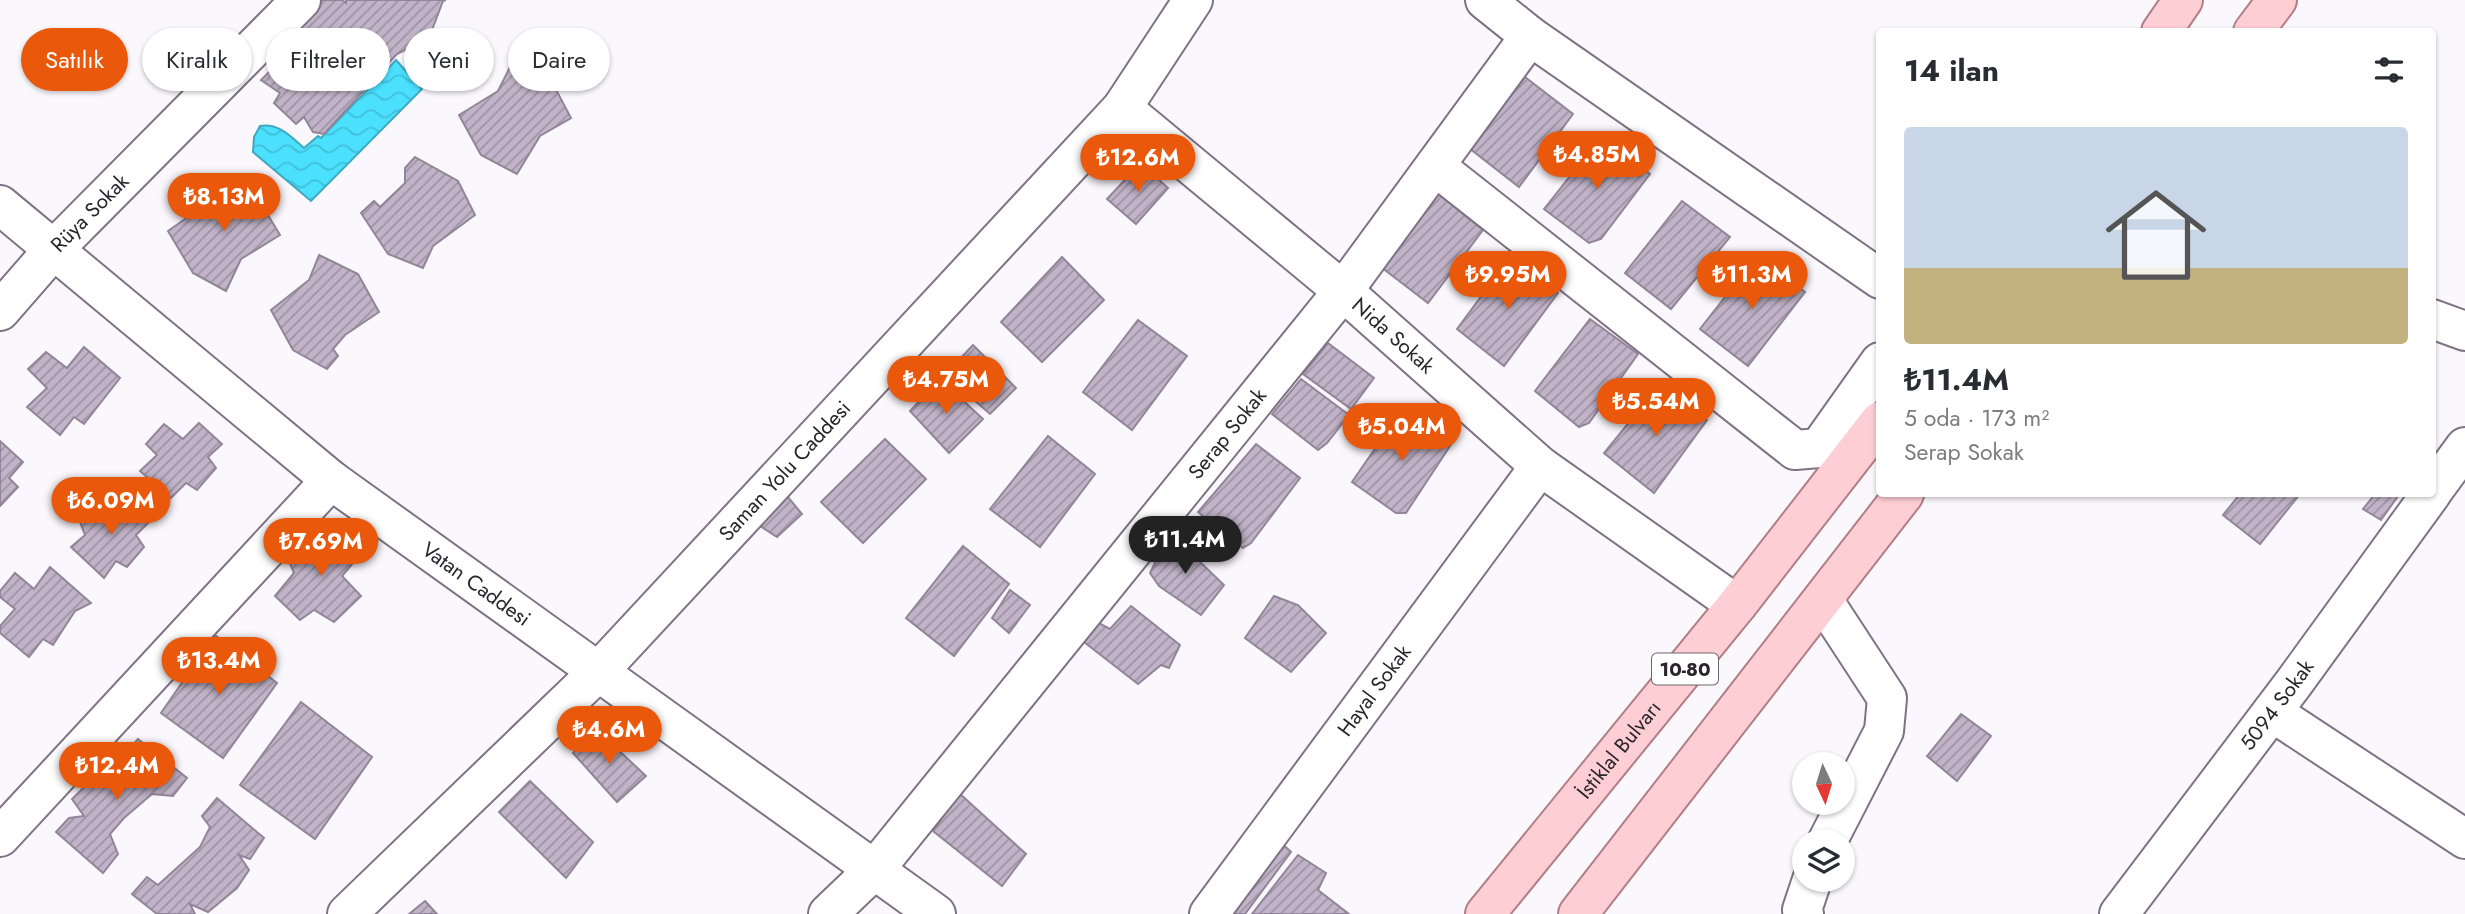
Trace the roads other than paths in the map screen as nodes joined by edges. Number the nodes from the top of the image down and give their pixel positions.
1 (301, 0) edge
2 (1193, 0) edge
3 (1485, 0) edge
4 (2183, 0) edge
5 (2277, 0) edge
6 (2164, 28) edge
7 (2256, 28) edge
8 (1530, 36) junction
9 (1122, 108) junction
10 (1435, 166) junction
11 (0, 205) edge
12 (54, 249) junction
13 (1876, 276) edge
14 (1343, 291) junction
15 (0, 311) edge
16 (2436, 320) edge
17 (2465, 331) edge
18 (1876, 368) edge
19 (1876, 426) edge
20 (2465, 447) edge
21 (1540, 466) junction
22 (331, 480) junction
23 (2436, 487) edge
24 (1902, 497) edge
25 (2429, 497) edge
26 (1823, 600) junction
27 (1737, 605) junction
28 (598, 672) junction
29 (2272, 712) junction
30 (1833, 829) edge
31 (0, 837) edge
32 (2465, 839) edge
33 (875, 869) junction
34 (1808, 892) edge
35 (347, 914) edge
36 (828, 914) edge
37 (936, 914) edge
38 (1209, 914) edge
39 (1485, 914) edge
40 (1578, 914) edge
41 (1804, 914) edge
42 (2119, 914) edge

1 - 12 street, Rüya Sokak
2 - 9 street, Saman Yolu Caddesi
3 - 8 street
4 - 6 main road
5 - 7 main road
8 - 10 street, Serap Sokak
8 - 13 street
9 - 14 street, Nida Sokak
9 - 28 street, Saman Yolu Caddesi
10 - 14 street, Serap Sokak
10 - 18 street
11 - 12 street, Vatan Caddesi
12 - 15 street, Rüya Sokak
12 - 22 street, Vatan Caddesi
14 - 21 street, Nida Sokak
14 - 33 street, Serap Sokak
16 - 17 street
19 - 27 main road, İstiklal Bulvarı / 10-80
20 - 23 street, 5094 Sokak
21 - 27 street, Nida Sokak
21 - 38 street, Hayal Sokak
22 - 28 street, Vatan Caddesi
22 - 31 street
24 - 26 main road, 10-80
25 - 29 street, 5094 Sokak
26 - 30 street
26 - 40 main road, 10-80
27 - 39 main road, İstiklal Bulvarı / 10-80
28 - 33 street, Vatan Caddesi
28 - 35 street, Saman Yolu Caddesi
29 - 32 street
29 - 42 street, 5094 Sokak
33 - 36 street, Serap Sokak
33 - 37 street, Vatan Caddesi
34 - 41 street

